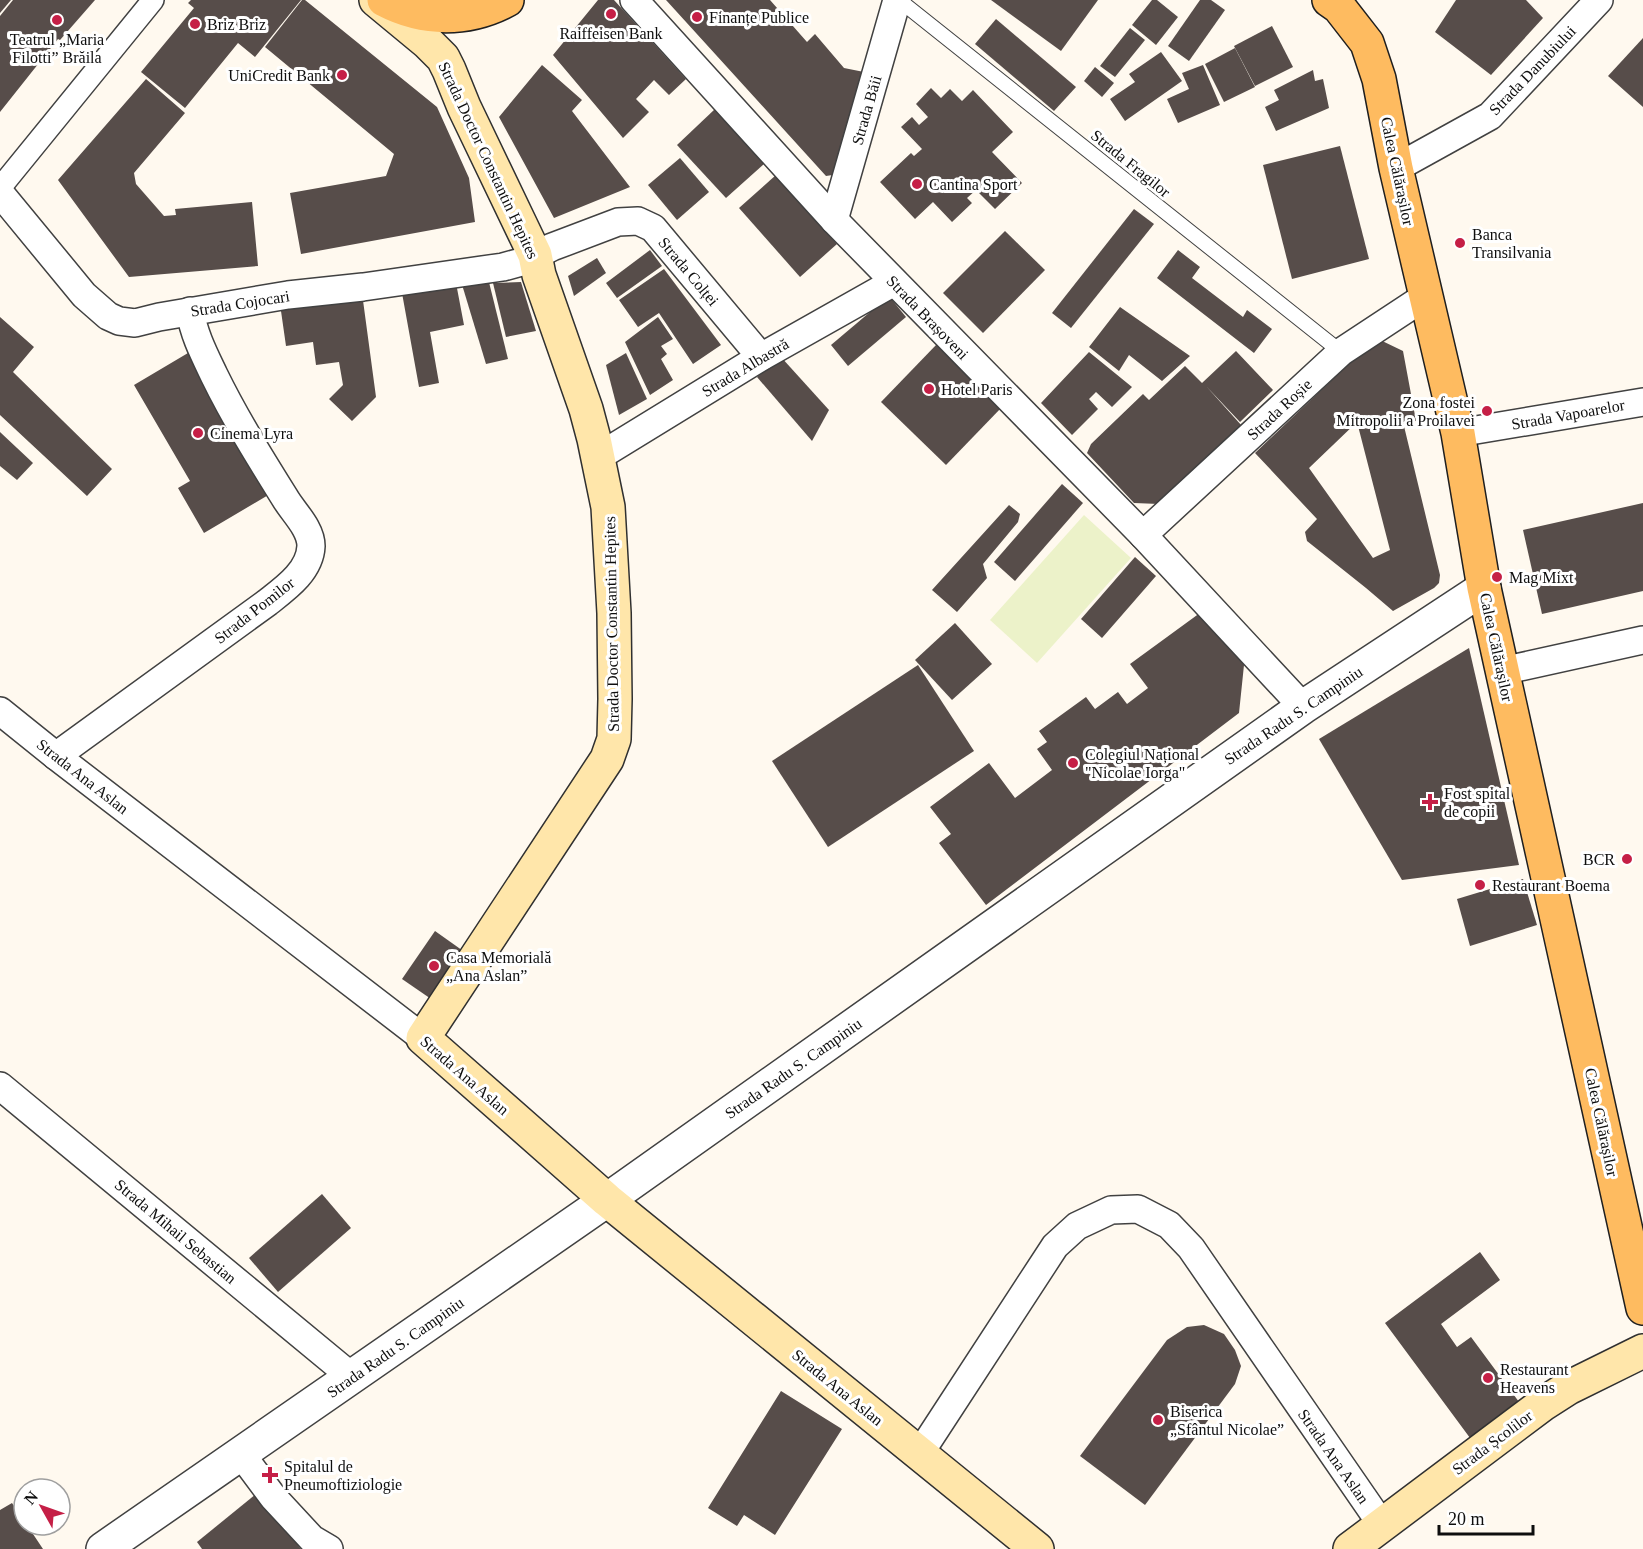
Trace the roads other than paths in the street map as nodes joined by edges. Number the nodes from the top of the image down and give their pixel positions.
1 (153, 0) edge
2 (376, 0) edge
3 (384, 0) edge
4 (507, 0) edge
5 (634, 0) edge
6 (898, 0) edge
7 (1329, 0) edge
8 (1599, 0) edge
9 (1396, 168) junction
10 (0, 188) edge
11 (0, 193) edge
12 (834, 220) junction
13 (535, 255) junction
14 (894, 282) junction
15 (1426, 296) junction
16 (190, 311) junction
17 (1341, 352) junction
18 (761, 357) junction
19 (1643, 402) edge
20 (1458, 433) junction
21 (598, 457) junction
22 (1143, 535) junction
23 (1484, 588) junction
24 (1643, 640) edge
25 (1502, 671) junction
26 (1303, 706) junction
27 (0, 711) edge
28 (56, 756) junction
29 (423, 1038) junction
30 (0, 1086) edge
31 (607, 1200) junction
32 (1643, 1308) edge
33 (1643, 1351) edge
34 (351, 1377) junction
35 (241, 1454) junction
36 (920, 1454) junction
37 (1382, 1526) junction
38 (103, 1549) edge
39 (329, 1549) edge
40 (1037, 1549) edge
41 (1350, 1549) edge

1 - 10 street
2 - 13 main road, Strada Doctor Constantin Hepites
3 - 4 main road
5 - 12 street, Strada Brașoveni
6 - 12 street, Strada Băii
6 - 17 lane, Strada Fragilor
7 - 9 main road, Calea Călărașilor
8 - 9 street, Strada Danubiului
9 - 15 main road, Calea Călărașilor
11 - 16 street, Strada Cojocari
12 - 14 street, Strada Brașoveni
13 - 16 street, Strada Cojocari
13 - 18 street, Strada Colței
13 - 21 main road, Strada Doctor Constantin Hepites
14 - 18 street, Strada Albastră
14 - 22 street, Strada Brașoveni
15 - 17 street, Strada Roșie
15 - 20 main road, Calea Călărașilor
16 - 28 street, Strada Pomilor
17 - 22 street, Strada Roșie
18 - 21 street, Strada Albastră
19 - 20 street, Strada Vapoarelor
20 - 23 main road, Calea Călărașilor
21 - 29 main road, Strada Doctor Constantin Hepites
22 - 26 street, Strada Brașoveni
23 - 25 main road, Calea Călărașilor
23 - 26 street, Strada Radu S. Campiniu
24 - 25 street
25 - 32 main road, Calea Călărașilor
26 - 31 street, Strada Radu S. Campiniu
27 - 28 street, Strada Ana Aslan
28 - 29 street, Strada Ana Aslan
29 - 31 main road, Strada Ana Aslan
30 - 34 street, Strada Mihail Sebastian
31 - 34 street, Strada Radu S. Campiniu
31 - 36 main road, Strada Ana Aslan
33 - 37 main road, Strada Școlilor
34 - 35 street, Strada Radu S. Campiniu
35 - 38 street, Strada Radu S. Campiniu
35 - 39 street
36 - 37 street, Strada Ana Aslan
36 - 40 main road, Strada Ana Aslan
37 - 41 main road, Strada Școlilor

